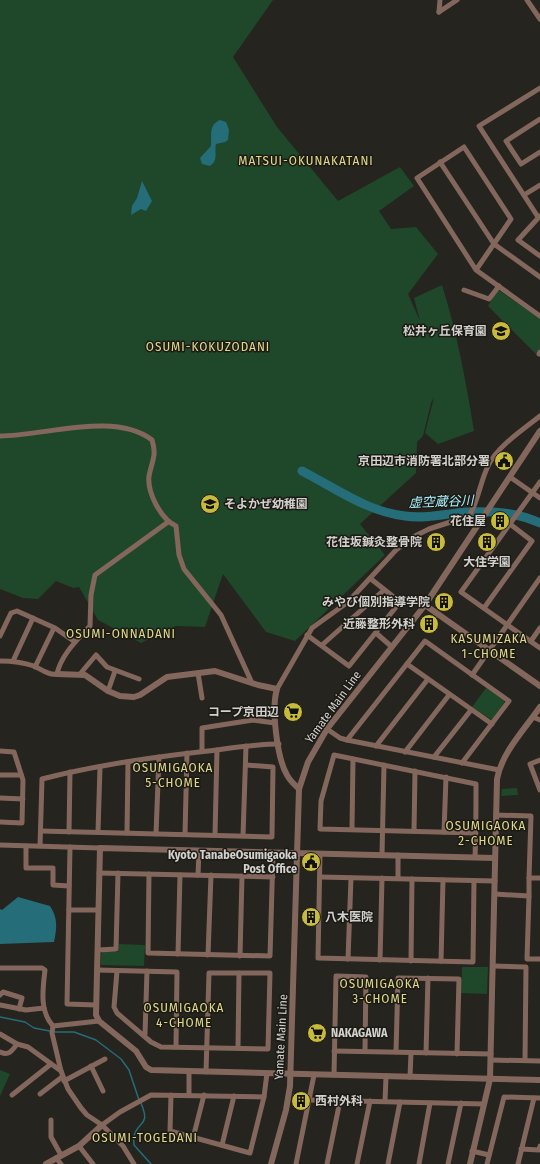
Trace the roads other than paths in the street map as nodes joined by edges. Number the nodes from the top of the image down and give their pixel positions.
1 (440, 0) edge
2 (457, 0) edge
3 (527, 0) edge
4 (539, 17) edge
5 (540, 88) edge
6 (540, 119) edge
7 (540, 152) edge
8 (440, 162) junction
9 (540, 185) edge
10 (524, 195) junction
11 (539, 216) edge
12 (494, 244) junction
13 (540, 256) edge
14 (476, 270) junction
15 (540, 277) edge
16 (498, 286) junction
17 (464, 290) dead end
18 (540, 316) edge
19 (540, 416) edge
20 (540, 431) edge
21 (0, 436) edge
22 (510, 477) junction
23 (540, 482) edge
24 (532, 493) junction
25 (540, 498) edge
26 (168, 522) junction
27 (510, 524) junction
28 (540, 578) edge
29 (370, 579) junction
30 (384, 590) junction
31 (425, 605) junction
32 (484, 608) junction
33 (33, 618) junction
34 (507, 625) junction
35 (54, 628) junction
36 (540, 628) edge
37 (376, 633) junction
38 (307, 634) junction
39 (0, 636) edge
40 (531, 641) junction
41 (75, 642) junction
42 (322, 645) junction
43 (392, 647) junction
44 (540, 648) edge
45 (489, 651) junction
46 (13, 661) junction
47 (0, 662) edge
48 (407, 664) junction
49 (35, 667) junction
50 (116, 671) junction
51 (198, 673) junction
52 (57, 674) junction
53 (80, 674) junction
54 (472, 675) junction
55 (139, 679) dead end
56 (428, 680) junction
57 (252, 683) junction
58 (540, 686) edge
59 (277, 689) junction
60 (108, 691) junction
61 (449, 695) junction
62 (202, 698) dead end
63 (540, 707) edge
64 (471, 710) junction
65 (533, 717) junction
66 (540, 720) edge
67 (275, 723) junction
68 (492, 724) junction
69 (328, 729) junction
70 (348, 740) junction
71 (278, 744) junction
72 (246, 746) junction
73 (376, 746) junction
74 (217, 750) junction
75 (0, 751) edge
76 (202, 752) junction
77 (405, 752) junction
78 (187, 753) junction
79 (159, 757) junction
80 (434, 757) junction
81 (353, 759) junction
82 (540, 760) edge
83 (128, 762) junction
84 (462, 763) junction
85 (384, 765) junction
86 (246, 766) junction
87 (100, 767) junction
88 (499, 770) junction
89 (415, 771) junction
90 (70, 772) junction
91 (0, 775) edge
92 (21, 775) junction
93 (446, 777) junction
94 (300, 789) junction
95 (540, 790) edge
96 (0, 798) edge
97 (23, 799) junction
98 (496, 815) junction
99 (0, 822) edge
100 (352, 829) junction
101 (383, 830) junction
102 (41, 831) junction
103 (414, 831) junction
104 (69, 832) junction
105 (98, 832) junction
106 (444, 832) junction
107 (127, 833) junction
108 (476, 833) junction
109 (156, 834) junction
110 (185, 834) junction
111 (214, 835) junction
112 (243, 836) junction
113 (0, 845) edge
114 (26, 846) junction
115 (40, 846) junction
116 (70, 847) junction
117 (100, 848) junction
118 (199, 851) junction
119 (273, 853) junction
120 (297, 853) junction
121 (320, 854) junction
122 (382, 855) junction
123 (398, 855) junction
124 (475, 857) junction
125 (495, 858) junction
126 (99, 873) junction
127 (118, 873) junction
128 (149, 874) junction
129 (180, 875) junction
130 (198, 875) junction
131 (211, 875) junction
132 (242, 876) junction
133 (320, 877) junction
134 (272, 878) junction
135 (351, 878) junction
136 (382, 878) junction
137 (398, 878) junction
138 (529, 878) junction
139 (540, 878) edge
140 (412, 879) junction
141 (443, 880) junction
142 (474, 881) junction
143 (495, 881) junction
144 (69, 886) junction
145 (495, 894) junction
146 (529, 896) junction
147 (69, 910) junction
148 (98, 910) junction
149 (98, 950) junction
150 (178, 954) junction
151 (208, 955) junction
152 (240, 956) junction
153 (348, 959) junction
154 (540, 959) edge
155 (380, 960) junction
156 (410, 960) junction
157 (441, 961) junction
158 (493, 966) junction
159 (0, 968) edge
160 (97, 970) junction
161 (117, 970) junction
162 (147, 971) junction
163 (239, 973) junction
164 (428, 978) junction
165 (0, 995) edge
166 (0, 1005) edge
167 (96, 1005) junction
168 (44, 1008) junction
169 (19, 1009) junction
170 (98, 1021) junction
171 (52, 1029) junction
172 (0, 1034) edge
173 (145, 1034) junction
174 (18, 1044) junction
175 (176, 1047) junction
176 (206, 1048) junction
177 (238, 1048) junction
178 (334, 1051) junction
179 (0, 1052) edge
180 (365, 1052) junction
181 (396, 1052) junction
182 (411, 1053) junction
183 (426, 1053) junction
184 (457, 1054) junction
185 (491, 1057) junction
186 (106, 1059) dead end
187 (525, 1060) junction
188 (540, 1061) edge
189 (51, 1064) junction
190 (91, 1066) junction
191 (61, 1071) junction
192 (189, 1071) junction
193 (206, 1072) junction
194 (267, 1073) junction
195 (291, 1074) junction
196 (314, 1075) junction
197 (334, 1076) junction
198 (386, 1077) junction
199 (410, 1077) junction
200 (63, 1079) junction
201 (490, 1079) junction
202 (540, 1080) edge
203 (104, 1090) dead end
204 (40, 1094) dead end
205 (12, 1095) dead end
206 (171, 1095) junction
207 (189, 1095) junction
208 (204, 1095) junction
209 (234, 1096) junction
210 (264, 1097) junction
211 (538, 1097) edge
212 (309, 1100) junction
213 (340, 1101) junction
214 (370, 1101) junction
215 (385, 1101) junction
216 (400, 1102) junction
217 (430, 1102) junction
218 (461, 1103) junction
219 (484, 1104) junction
220 (51, 1120) dead end
221 (102, 1125) junction
222 (193, 1138) junction
223 (78, 1146) junction
224 (222, 1146) junction
225 (540, 1146) edge
226 (521, 1150) junction
227 (472, 1151) junction
228 (489, 1155) junction
229 (59, 1157) junction
230 (46, 1164) edge
231 (62, 1164) edge
232 (93, 1164) edge
233 (134, 1164) edge
234 (271, 1164) edge
235 (296, 1164) edge
236 (327, 1164) edge
237 (357, 1164) edge
238 (388, 1164) edge
239 (419, 1164) edge
240 (448, 1164) edge
241 (470, 1164) edge
242 (487, 1164) edge
243 (518, 1164) edge

1 - 2 street
3 - 4 street
5 - 10 street
6 - 7 street
8 - 12 street
8 - 12 street
8 - 14 street
9 - 10 street
10 - 11 street
11 - 13 street
12 - 14 street
12 - 15 street
14 - 16 street
16 - 17 street
16 - 18 street
19 - 29 street
20 - 22 street, Yamate Main Line
21 - 26 street
22 - 24 street
22 - 31 street, Yamate Main Line
23 - 24 street
24 - 25 street
24 - 27 street
26 - 41 street
26 - 57 street
27 - 32 street
27 - 32 street
28 - 34 street
29 - 30 street
29 - 38 street
30 - 37 street
30 - 42 street
31 - 43 street, Yamate Main Line
31 - 45 street
32 - 34 street
33 - 35 street
33 - 39 street
33 - 46 street
34 - 40 street
34 - 45 street
35 - 41 street
35 - 49 street
36 - 40 street
37 - 42 street
37 - 43 street
38 - 42 street
38 - 59 street
40 - 44 street
41 - 52 street
43 - 69 street, Yamate Main Line
45 - 54 street
45 - 58 street
46 - 47 street
46 - 49 street
48 - 54 street
48 - 56 street
48 - 70 street
49 - 52 street
50 - 53 street
50 - 55 street
50 - 60 street
51 - 57 street
51 - 60 street
51 - 62 street
52 - 53 street
53 - 60 street
54 - 68 street
56 - 61 street
56 - 73 street
57 - 59 street
59 - 67 street
61 - 64 street
61 - 77 street
63 - 65 street
64 - 68 street
64 - 80 street
65 - 66 street
65 - 88 street
67 - 71 street
67 - 76 street
68 - 84 street
69 - 70 street
69 - 94 street, Yamate Main Line
70 - 73 street
71 - 72 street
71 - 94 street
72 - 74 street
72 - 86 street
73 - 77 street
74 - 76 street
74 - 111 street
75 - 92 street
76 - 78 street
77 - 80 street
78 - 79 street
78 - 110 street
79 - 83 street
79 - 109 street
80 - 84 street
81 - 85 street
81 - 100 street
81 - 100 street
82 - 95 street
83 - 87 street
83 - 107 street
84 - 88 street
85 - 89 street
85 - 101 street
86 - 112 street
86 - 112 street
87 - 90 street
87 - 105 street
88 - 98 street
89 - 93 street
89 - 103 street
90 - 102 street
90 - 104 street
91 - 92 street
92 - 97 street
93 - 106 street
93 - 108 street
94 - 120 street, Yamate Main Line
96 - 97 street
97 - 99 street
98 - 125 street
98 - 138 street
100 - 101 street
101 - 103 street
101 - 122 street
102 - 104 street
102 - 115 street
103 - 106 street
104 - 105 street
105 - 107 street
106 - 108 street
107 - 109 street
108 - 124 street
109 - 110 street
110 - 111 street
111 - 112 street
113 - 114 street
114 - 115 street
114 - 144 street
115 - 116 street
116 - 117 street
116 - 144 street
117 - 118 street
117 - 126 street
118 - 119 street
118 - 130 street
119 - 120 street
119 - 134 street
120 - 121 street
120 - 195 street, Yamate Main Line
121 - 122 street
121 - 133 street
122 - 123 street
123 - 124 street
123 - 137 street
124 - 125 street
125 - 143 street
126 - 127 street
126 - 148 street
127 - 128 street
127 - 149 street
128 - 129 street
128 - 150 street
129 - 130 street
129 - 150 street
130 - 131 street
131 - 132 street
131 - 151 street
132 - 134 street
132 - 152 street
133 - 135 street
133 - 153 street
134 - 152 street
135 - 136 street
135 - 153 street
136 - 137 street
136 - 155 street
137 - 140 street
138 - 139 street
138 - 146 street
140 - 141 street
140 - 156 street
141 - 142 street
141 - 157 street
142 - 143 street
142 - 157 street
143 - 145 street
144 - 147 street
145 - 146 street
145 - 158 street
146 - 154 street
147 - 148 street
147 - 167 street
148 - 149 street
149 - 160 street
150 - 151 street
151 - 152 street
153 - 155 street
155 - 156 street
156 - 157 street
158 - 185 street
158 - 187 street
159 - 168 street
160 - 161 street
160 - 167 street
161 - 162 street
161 - 173 street
162 - 173 street
162 - 175 street
163 - 176 street
163 - 177 street
163 - 177 street
164 - 181 street
164 - 183 street
164 - 184 street
165 - 169 street
166 - 169 street
167 - 170 street
168 - 169 street
168 - 171 street
170 - 171 street
170 - 192 street
171 - 191 street
172 - 174 street
173 - 175 street
174 - 179 street
174 - 189 street
175 - 176 street
176 - 177 street
176 - 193 street
178 - 180 street
178 - 180 street
178 - 197 street
180 - 181 street
181 - 182 street
182 - 183 street
182 - 199 street
183 - 184 street
184 - 185 street
185 - 187 street
185 - 201 street
186 - 190 street
187 - 188 street
189 - 191 street
189 - 205 street
190 - 200 street
190 - 203 street
191 - 200 street
192 - 193 street
192 - 207 street
193 - 194 street
194 - 195 street
194 - 210 street
195 - 196 street
195 - 234 street, Yamate Main Line
196 - 197 street
196 - 212 street
197 - 198 street
198 - 199 street
198 - 215 street
199 - 201 street
200 - 204 street
200 - 221 street
201 - 202 street
201 - 219 street
206 - 207 street
206 - 221 street
206 - 222 street
207 - 208 street
208 - 209 street
208 - 222 street
209 - 210 street
209 - 224 street
210 - 224 street
211 - 226 street
211 - 228 street
212 - 213 street
212 - 235 street
213 - 214 street
213 - 236 street
214 - 215 street
214 - 237 street
215 - 216 street
216 - 217 street
216 - 238 street
217 - 218 street
217 - 239 street
218 - 219 street
218 - 240 street
219 - 227 street
220 - 229 street
221 - 223 street
221 - 233 street
222 - 224 street
223 - 229 street
223 - 232 street
225 - 226 street
226 - 243 street
227 - 228 street
227 - 241 street
228 - 242 street
229 - 230 street
229 - 231 street

